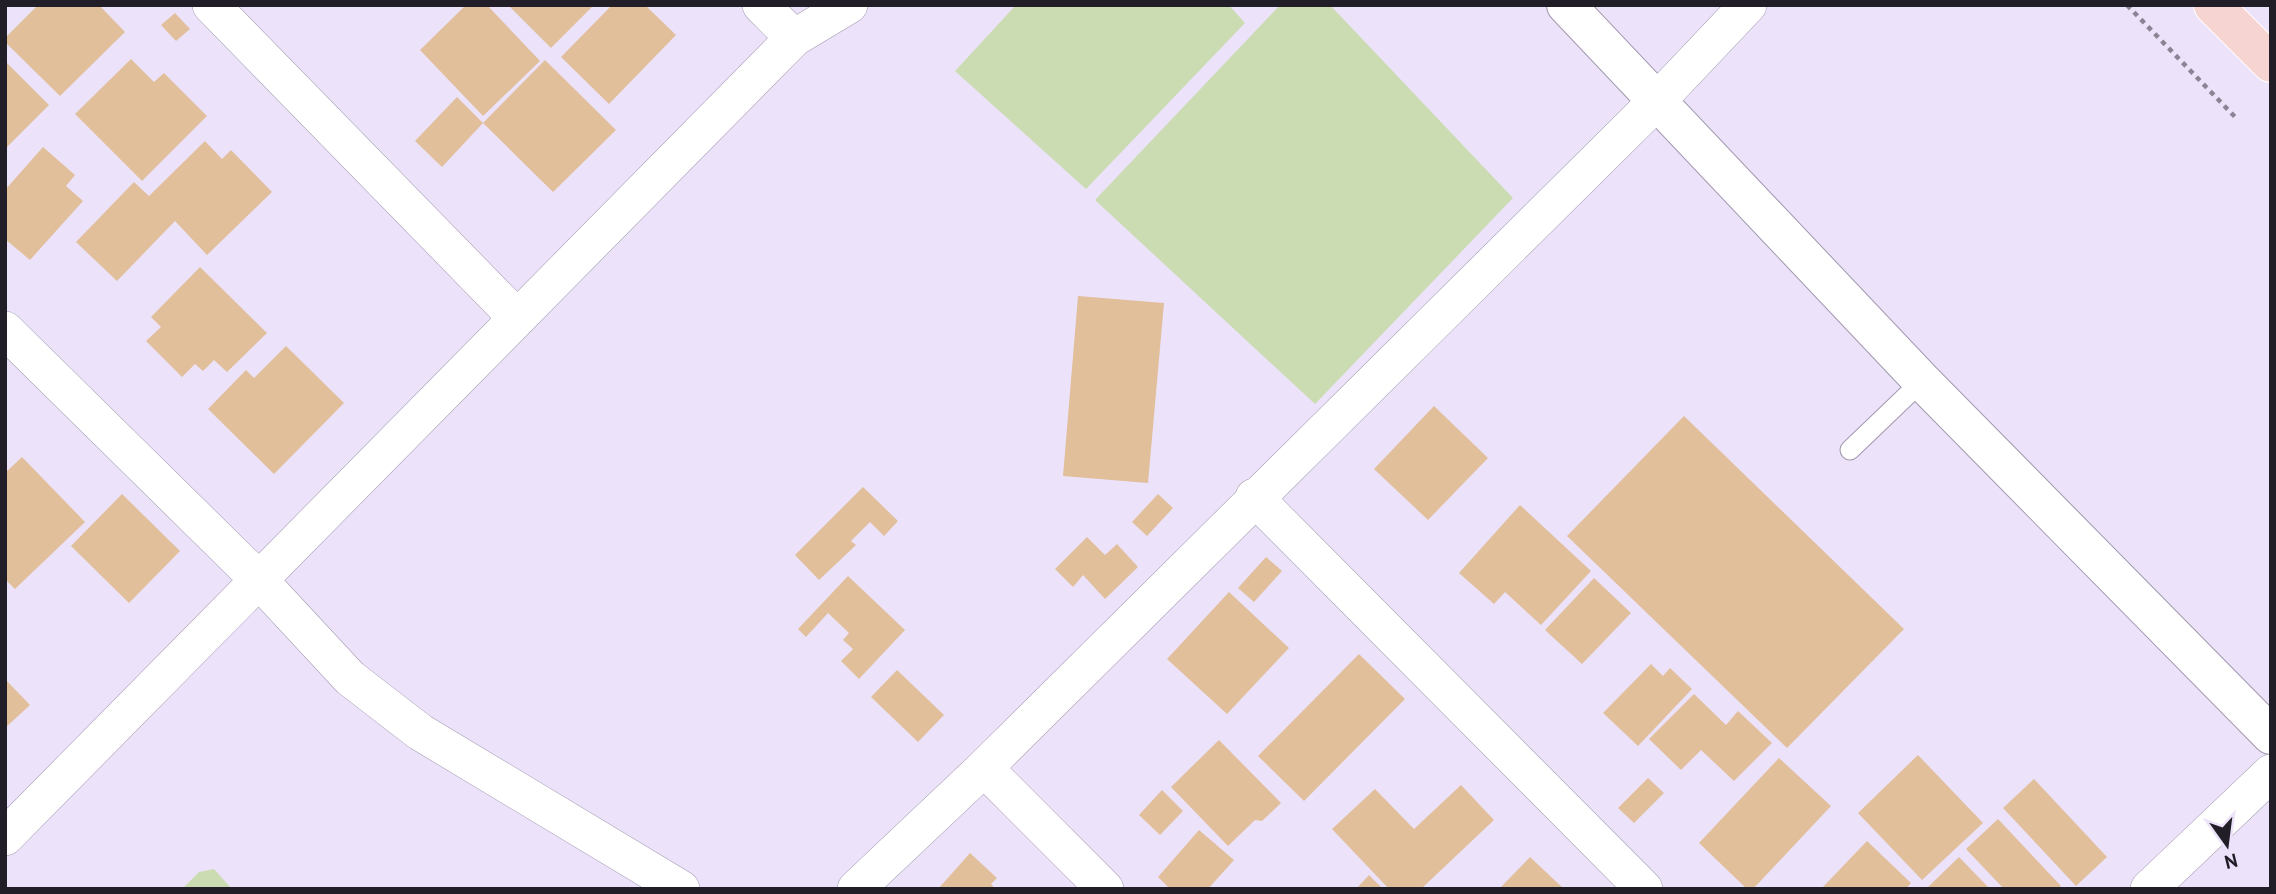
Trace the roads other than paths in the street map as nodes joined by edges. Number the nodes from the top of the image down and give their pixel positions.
1 (211, 5) edge
2 (761, 5) edge
3 (849, 5) edge
4 (1566, 5) edge
5 (1748, 5) edge
6 (2213, 5) edge
7 (794, 38) junction
8 (2271, 63) edge
9 (1656, 102) junction
10 (516, 317) junction
11 (5, 330) edge
12 (1922, 381) junction
13 (1850, 450) dead end
14 (1254, 497) junction
15 (259, 580) junction
16 (2271, 735) edge
17 (984, 768) junction
18 (2271, 773) edge
19 (5, 837) edge
20 (681, 889) edge
21 (856, 889) edge
22 (1105, 889) edge
23 (1644, 889) edge
24 (2149, 889) edge

1 - 10 street
2 - 7 street
3 - 7 street
4 - 9 street
5 - 9 street
6 - 8 main road
7 - 10 street
9 - 12 street
9 - 14 street
10 - 15 street
11 - 15 street
12 - 13 lane
12 - 16 street
14 - 17 street
14 - 23 street
15 - 19 street
15 - 20 street
17 - 21 street
17 - 22 street
18 - 24 street

